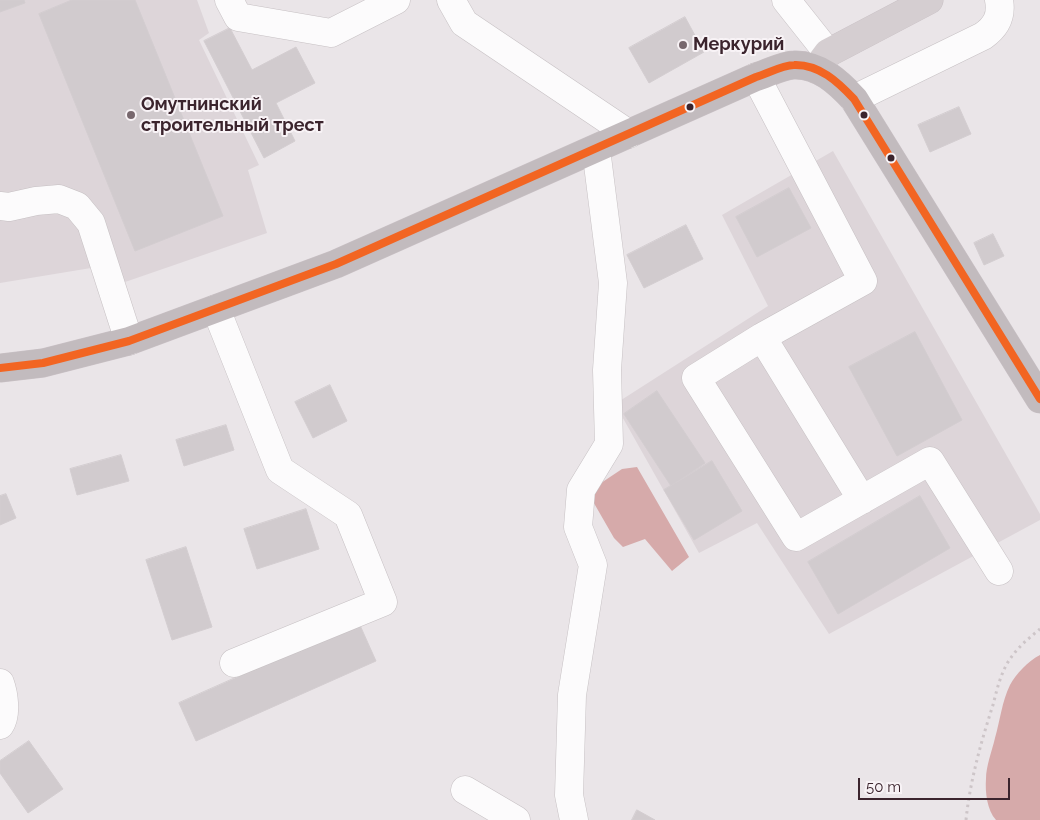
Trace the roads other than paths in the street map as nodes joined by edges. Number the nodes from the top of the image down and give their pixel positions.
1 (230, 0) edge
2 (396, 0) edge
3 (451, 0) edge
4 (786, 0) edge
5 (814, 0) edge
6 (929, 0) edge
7 (999, 0) edge
8 (822, 61) junction
9 (756, 77) junction
10 (854, 99) junction
11 (629, 134) junction
12 (596, 149) junction
13 (0, 206) edge
14 (216, 309) junction
15 (762, 337) junction
16 (129, 341) junction
17 (0, 368) edge
18 (1040, 399) edge
19 (862, 500) junction
20 (999, 571) dead end
21 (234, 663) dead end
22 (0, 683) edge
23 (0, 725) edge
24 (465, 790) dead end
25 (516, 820) edge
26 (574, 820) edge

1 - 2 street
3 - 11 street
4 - 8 street
5 - 8 street
6 - 8 main road
7 - 10 street
8 - 9 highway
8 - 10 highway
9 - 11 highway
9 - 15 street
10 - 18 highway
11 - 12 highway
12 - 14 highway
12 - 26 street
13 - 16 street
14 - 16 highway
14 - 21 street
15 - 19 street
15 - 19 street
16 - 17 highway
19 - 20 street
22 - 23 street
24 - 25 street

